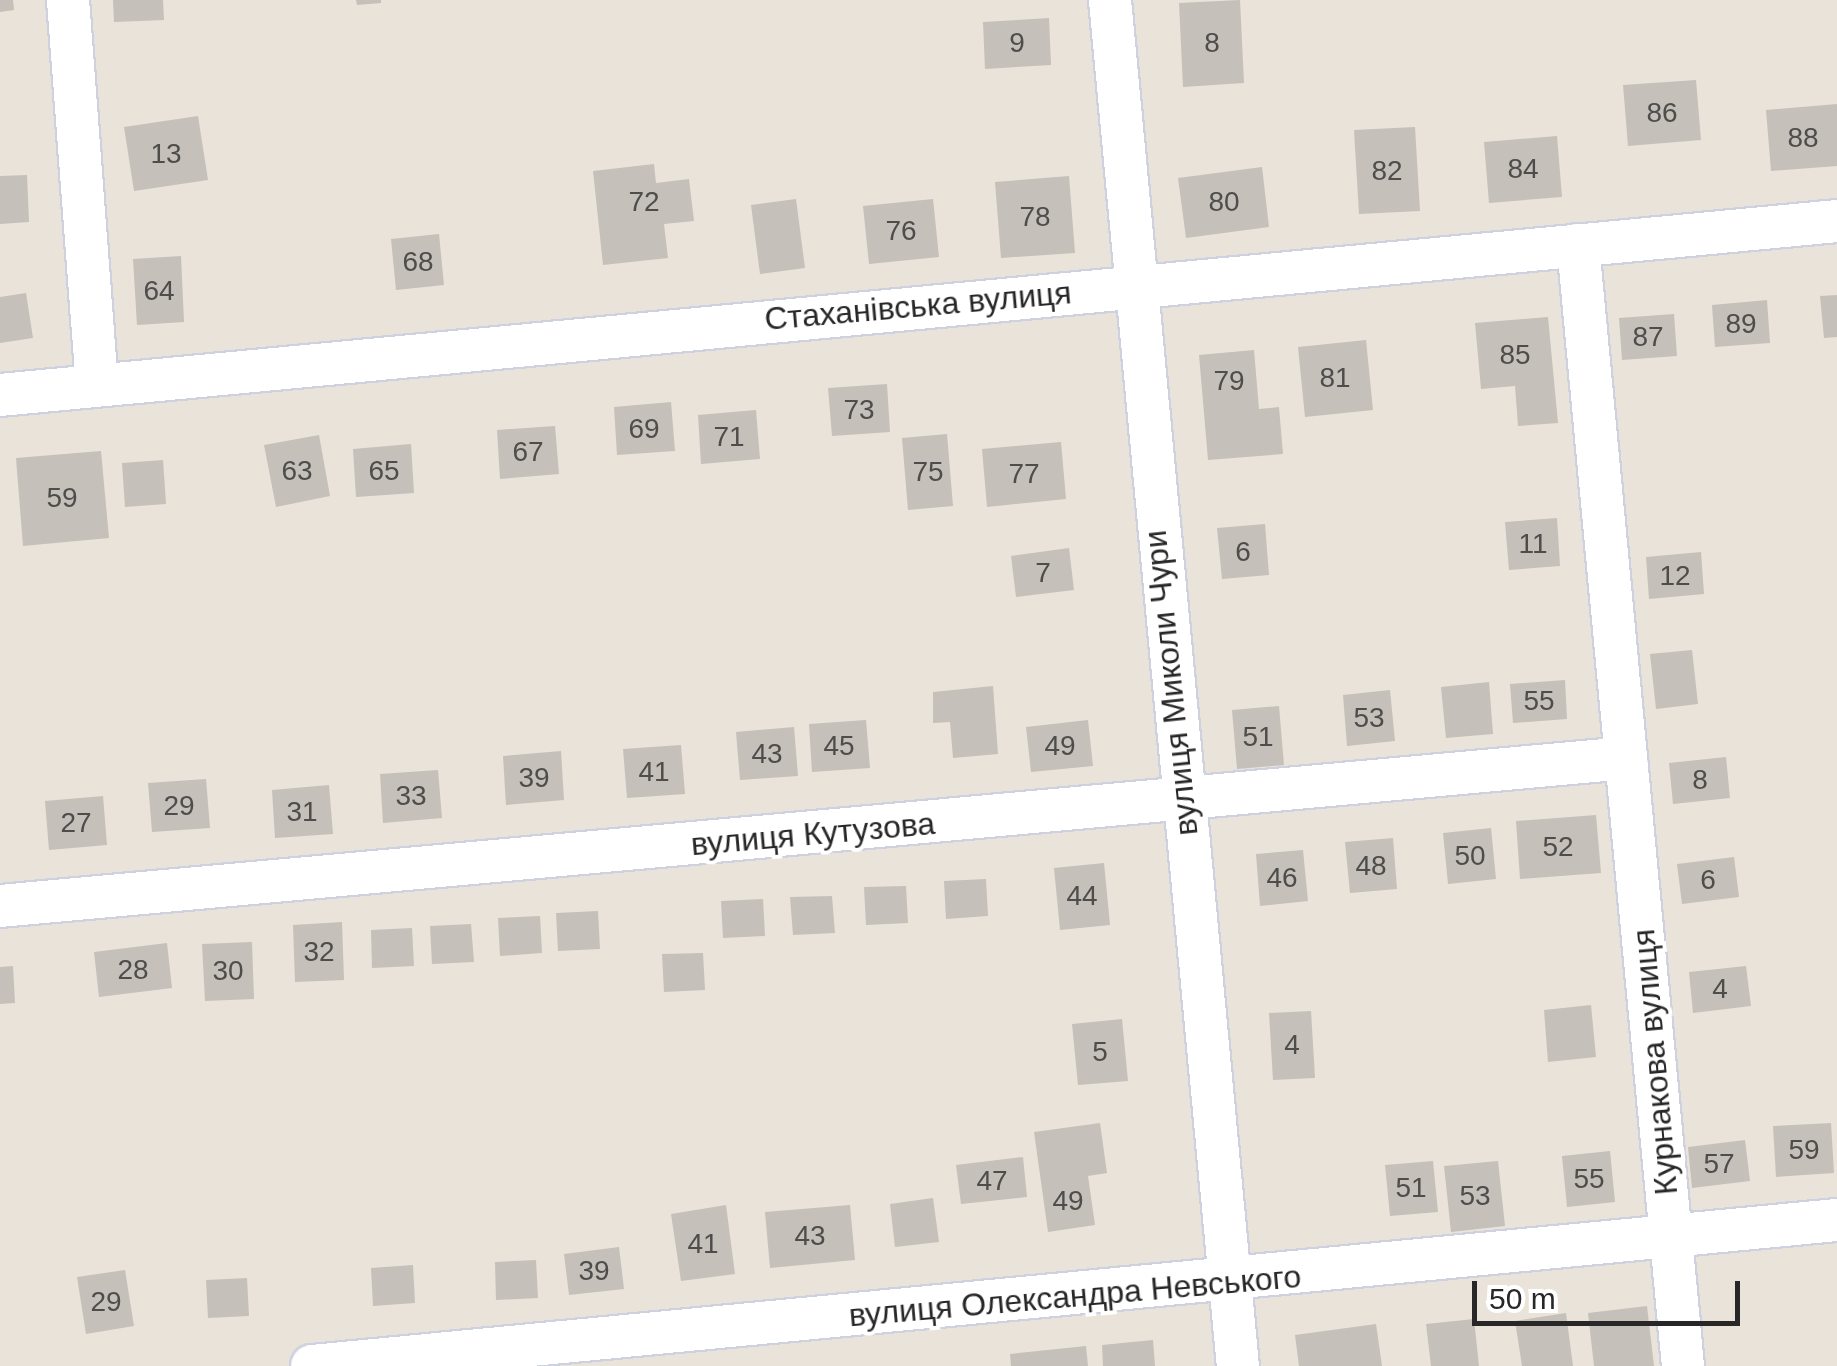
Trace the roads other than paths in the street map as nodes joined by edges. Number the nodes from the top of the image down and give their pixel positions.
1 (68, 0) edge
2 (1110, 0) edge
3 (1837, 222) edge
4 (1578, 245) junction
5 (1131, 285) junction
6 (97, 385) junction
7 (0, 395) edge
8 (1626, 758) junction
9 (1182, 801) junction
10 (0, 906) edge
11 (1837, 1220) edge
12 (1671, 1237) junction
13 (1229, 1282) junction
14 (312, 1366) edge
15 (1238, 1366) edge
16 (1683, 1366) edge

1 - 6 street
2 - 5 street, вулиця Миколи Чури
3 - 4 street, Стаханівська вулиця
4 - 5 street, Стаханівська вулиця
4 - 8 street, Курнакова вулиця
5 - 6 street, Стаханівська вулиця
5 - 9 street, вулиця Миколи Чури
6 - 7 street, Стаханівська вулиця
8 - 9 street, вулиця Кутузова
8 - 12 street, Курнакова вулиця
9 - 10 street, вулиця Кутузова
9 - 13 street, вулиця Миколи Чури
11 - 12 street, вулиця Олександра Невського
12 - 13 street, вулиця Олександра Невського
12 - 16 street, Курнакова вулиця
13 - 14 street, вулиця Олександра Невського
13 - 15 street, вулиця Миколи Чури

